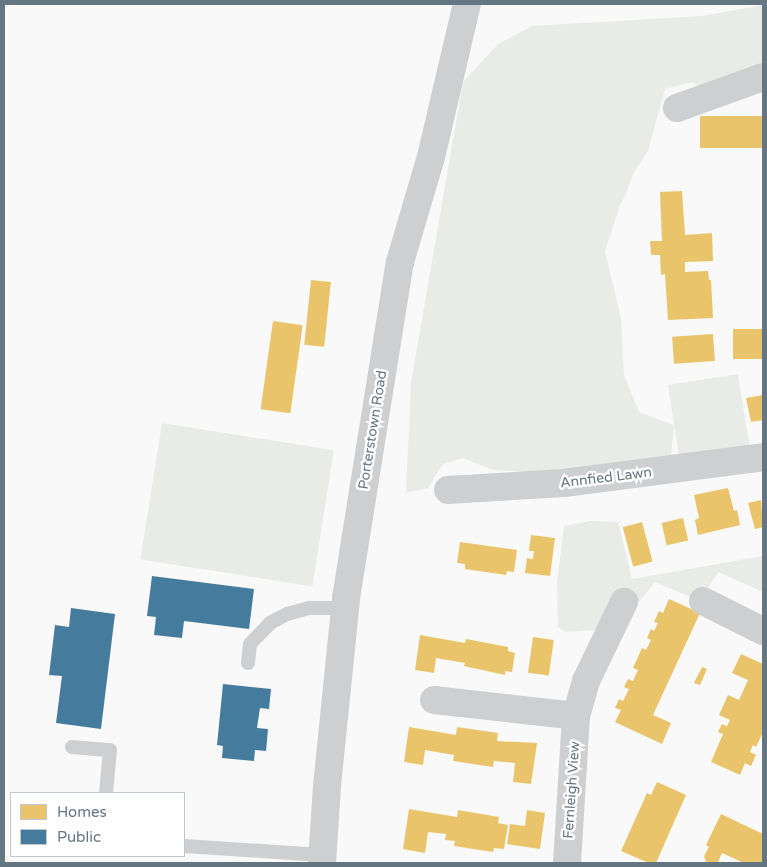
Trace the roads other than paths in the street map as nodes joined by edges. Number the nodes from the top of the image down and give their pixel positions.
1 (467, 4) edge
2 (763, 77) edge
3 (677, 108) dead end
4 (763, 458) edge
5 (448, 490) dead end
6 (703, 601) dead end
7 (624, 602) dead end
8 (346, 603) junction
9 (763, 631) edge
10 (248, 664) dead end
11 (434, 700) dead end
12 (576, 716) junction
13 (72, 747) dead end
14 (106, 792) edge
15 (185, 846) edge
16 (322, 859) edge
17 (567, 863) edge

1 - 8 street, Porterstown Road
2 - 3 street
4 - 5 street, Annfied Lawn
6 - 9 street
7 - 12 street, Fernleigh View
8 - 10 lane
8 - 16 street, Porterstown Road
11 - 12 street
12 - 17 street, Fernleigh View
13 - 14 lane
15 - 16 lane

